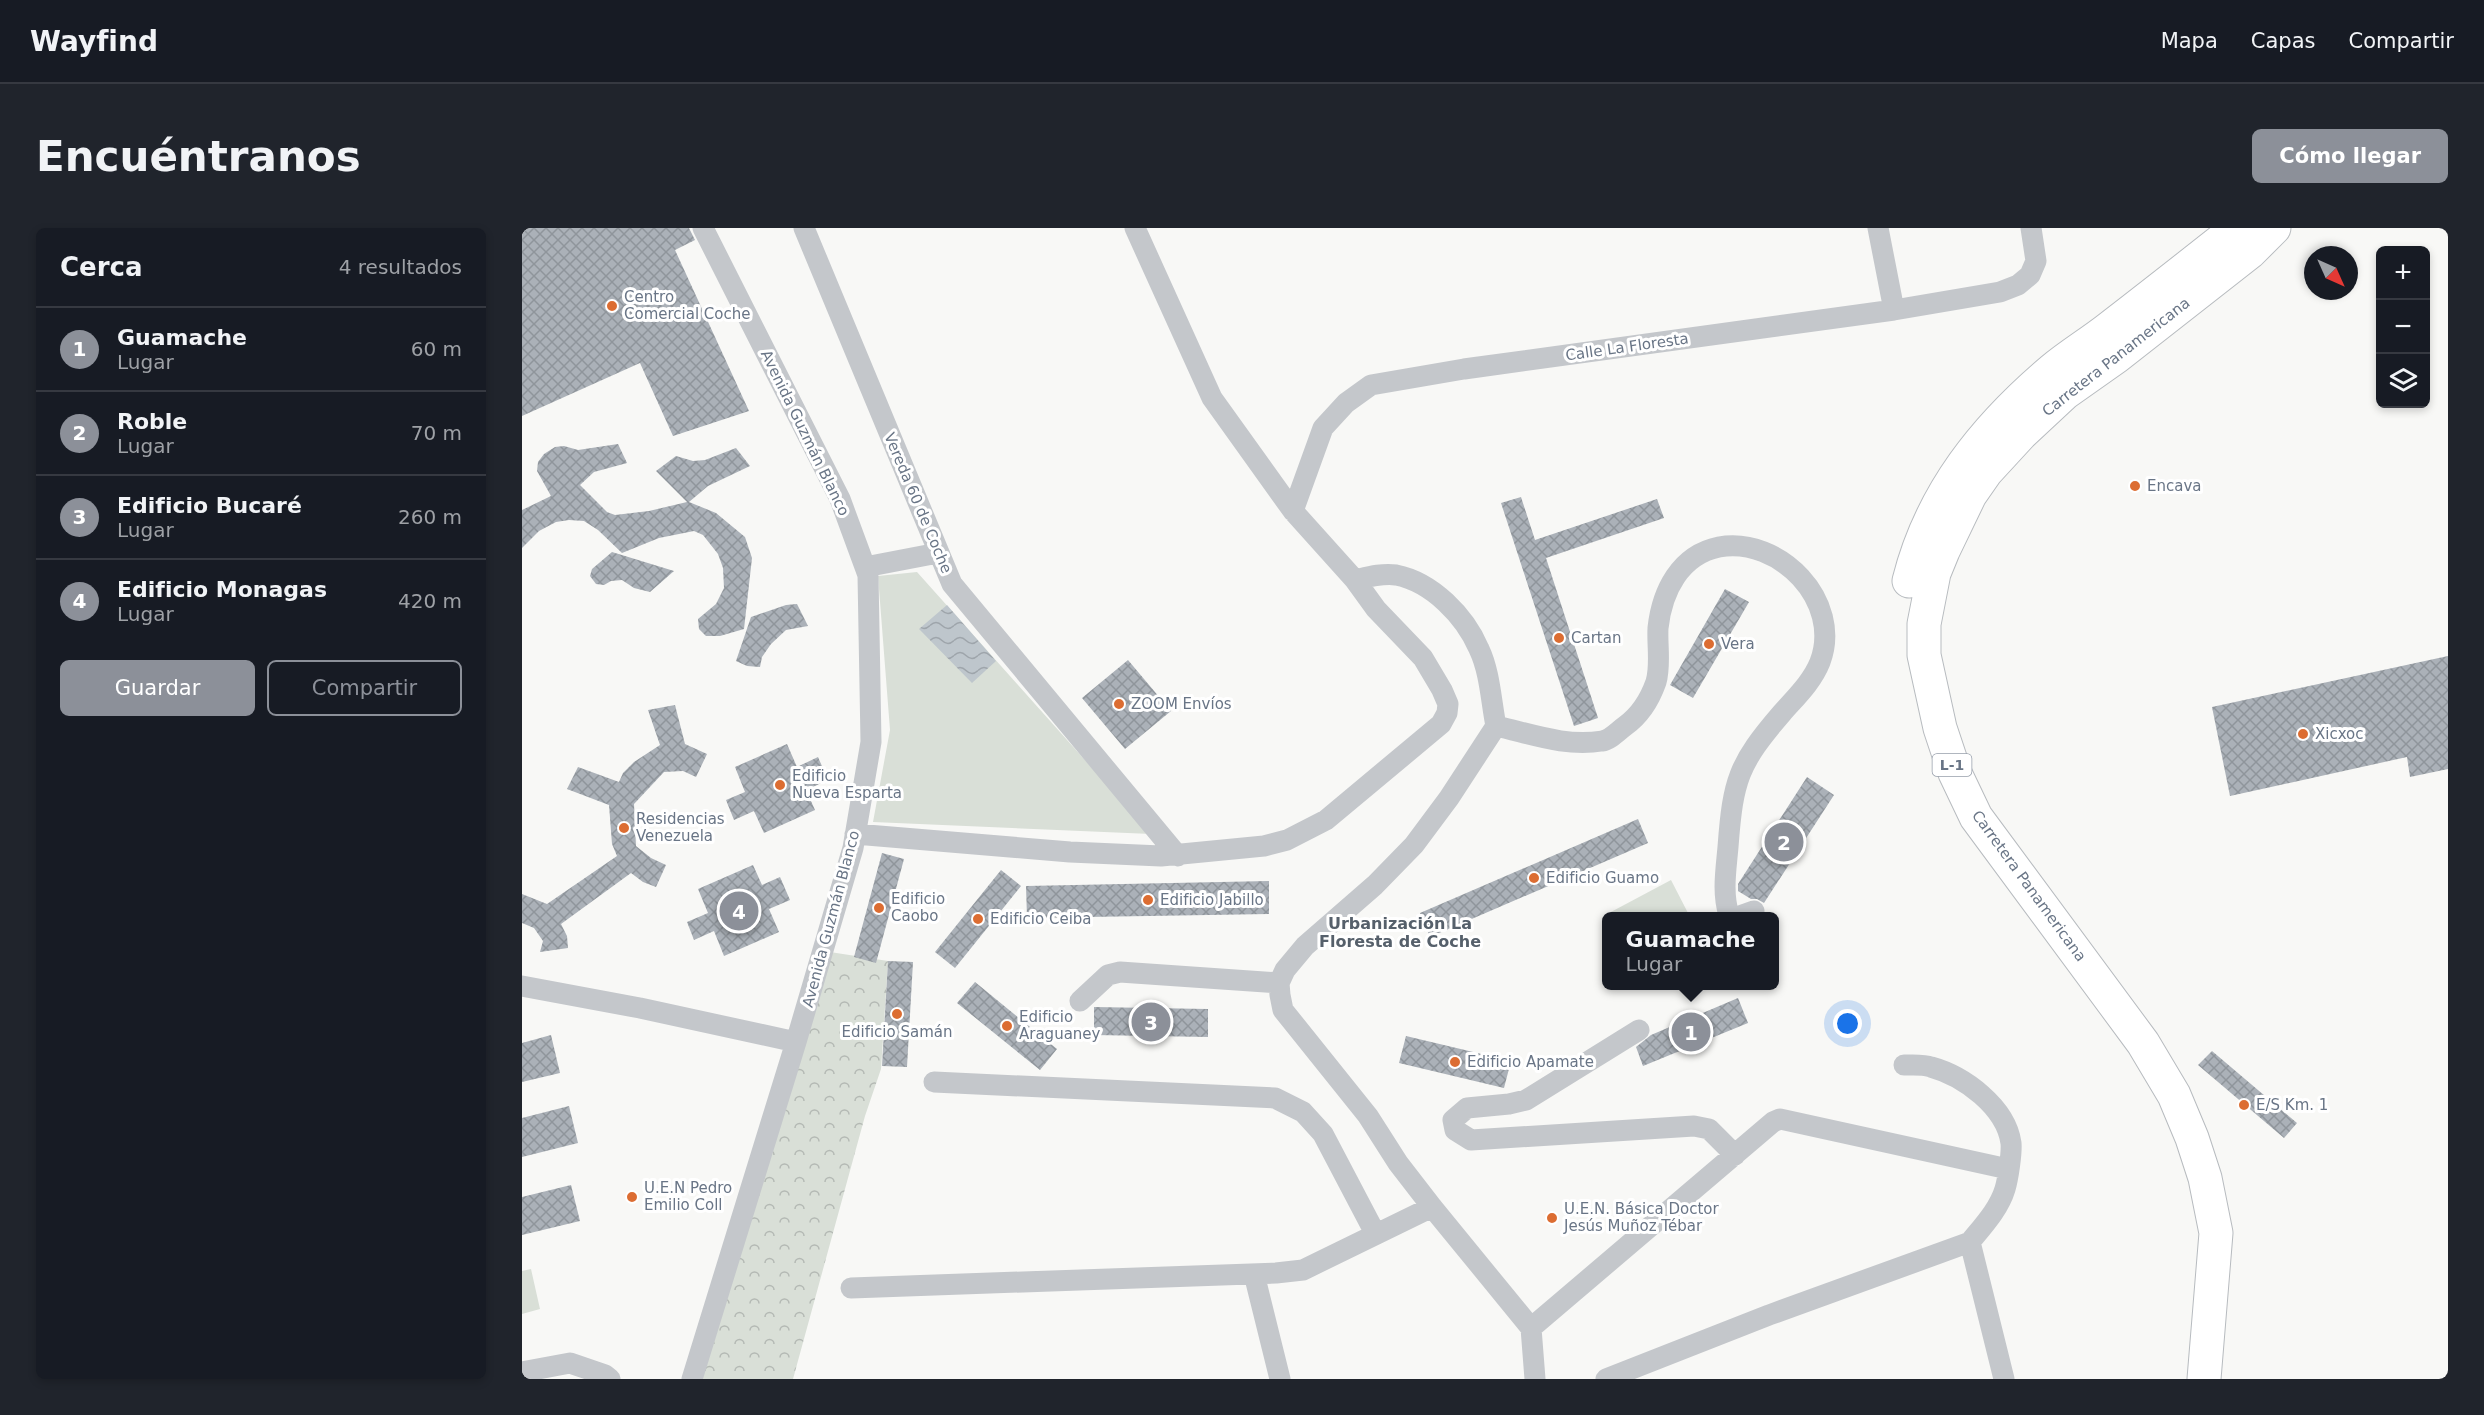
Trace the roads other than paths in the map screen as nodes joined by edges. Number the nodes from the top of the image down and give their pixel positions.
1 (703, 228) edge
2 (804, 228) edge
3 (1135, 228) edge
4 (1878, 228) edge
5 (2031, 228) edge
6 (2237, 228) edge
7 (2274, 228) edge
8 (1894, 310) junction
9 (1293, 511) junction
10 (938, 553) junction
11 (865, 567) junction
12 (1355, 580) junction
13 (1496, 726) junction
14 (855, 834) junction
15 (1178, 856) junction
16 (1729, 912) edge
17 (1279, 983) junction
18 (522, 986) edge
19 (1080, 1001) dead end
20 (1640, 1030) dead end
21 (796, 1042) junction
22 (1904, 1065) dead end
23 (934, 1082) dead end
24 (1735, 1155) junction
25 (2008, 1169) junction
26 (1432, 1207) junction
27 (1375, 1233) junction
28 (1970, 1242) junction
29 (1254, 1274) junction
30 (851, 1288) dead end
31 (1531, 1328) junction
32 (522, 1372) edge
33 (610, 1379) edge
34 (692, 1379) edge
35 (1280, 1379) edge
36 (1535, 1379) edge
37 (1606, 1379) edge
38 (2004, 1379) edge
39 (2183, 1379) edge
40 (2204, 1379) edge

1 - 11 street, Avenida Guzmán Blanco
2 - 10 street, Vereda 60 de Coche
3 - 9 street
4 - 8 street
5 - 8 street, Calle La Floresta
6 - 39 main road, Carretera Panamericana / L-1
7 - 40 main road, Carretera Panamericana / L-1
8 - 9 street, Calle La Floresta
9 - 12 street
10 - 11 street
10 - 15 street, Vereda 60 de Coche
11 - 14 street, Avenida Guzmán Blanco
12 - 13 street
12 - 15 street
13 - 16 street
13 - 17 street
14 - 15 street
14 - 21 street, Avenida Guzmán Blanco
17 - 19 street
17 - 26 street
18 - 21 street
20 - 24 street
21 - 34 street, Avenida Guzmán Blanco
22 - 25 street
23 - 27 street
24 - 25 street
24 - 31 street
25 - 28 street
26 - 27 street
26 - 31 street
27 - 29 street
28 - 37 street
28 - 38 street
29 - 30 street
29 - 35 street
31 - 36 street
32 - 33 street

